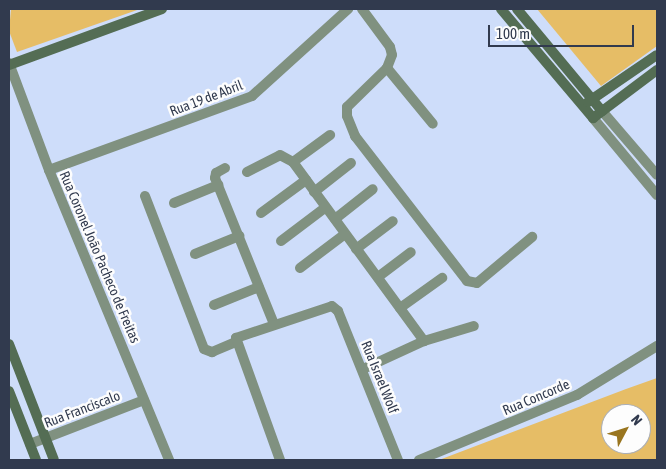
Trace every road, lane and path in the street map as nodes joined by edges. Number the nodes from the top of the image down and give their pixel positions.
1 (162, 9) edge
2 (348, 9) edge
3 (362, 9) edge
4 (501, 9) edge
5 (517, 9) edge
6 (657, 55) edge
7 (9, 64) edge
8 (387, 68) junction
9 (657, 70) edge
10 (592, 100) junction
11 (583, 106) junction
12 (602, 111) junction
13 (592, 118) junction
14 (433, 124) dead end
15 (330, 135) dead end
16 (293, 162) junction
17 (351, 163) dead end
18 (225, 168) dead end
19 (49, 170) junction
20 (247, 172) dead end
21 (657, 175) edge
22 (306, 180) junction
23 (218, 185) junction
24 (373, 189) dead end
25 (314, 192) junction
26 (657, 195) edge
27 (145, 196) dead end
28 (174, 203) dead end
29 (326, 207) junction
30 (261, 212) dead end
31 (334, 219) junction
32 (393, 221) dead end
33 (346, 234) junction
34 (239, 236) junction
35 (532, 236) dead end
36 (281, 241) dead end
37 (356, 248) junction
38 (411, 252) dead end
39 (194, 254) dead end
40 (300, 268) dead end
41 (378, 277) junction
42 (442, 278) dead end
43 (259, 287) junction
44 (214, 305) dead end
45 (400, 308) junction
46 (274, 324) junction
47 (474, 326) dead end
48 (236, 340) junction
49 (424, 341) junction
50 (9, 344) edge
51 (657, 346) edge
52 (363, 369) junction
53 (9, 391) edge
54 (144, 400) junction
55 (46, 438) junction
56 (30, 444) junction
57 (36, 460) edge
58 (54, 460) edge
59 (169, 460) edge
60 (280, 460) edge
61 (398, 460) edge
62 (419, 460) edge

1 - 7 main road
2 - 19 street, Rua 19 de Abril
3 - 8 street
4 - 11 main road
5 - 10 main road
6 - 10 main road
7 - 19 street, Rua Coronel João Pacheco de Freitas
8 - 14 street
8 - 35 street
9 - 12 main road
10 - 11 main road
10 - 12 main road
11 - 13 main road
12 - 13 main road
12 - 21 street
13 - 26 street
15 - 16 street
16 - 20 street
16 - 22 street
17 - 25 street
18 - 23 street
19 - 54 street, Rua Coronel João Pacheco de Freitas
22 - 25 street
22 - 30 street
23 - 28 street
23 - 34 street
24 - 31 street
25 - 29 street
27 - 48 street
29 - 31 street
29 - 36 street
31 - 33 street
32 - 37 street
33 - 37 street
33 - 40 street
34 - 39 street
34 - 43 street
37 - 41 street
38 - 41 street
41 - 45 street
42 - 45 street
43 - 44 street
43 - 46 street
45 - 49 street
46 - 48 street
46 - 52 street, Rua Israel Wolf
47 - 49 street
48 - 60 street
49 - 52 street
50 - 55 main road
51 - 62 street, Rua Concorde
52 - 61 street, Rua Israel Wolf
53 - 56 main road
54 - 55 street, Rua Franciscalo
54 - 59 street, Rua Coronel João Pacheco de Freitas
55 - 56 street, Rua Franciscalo
55 - 58 main road
56 - 57 main road

